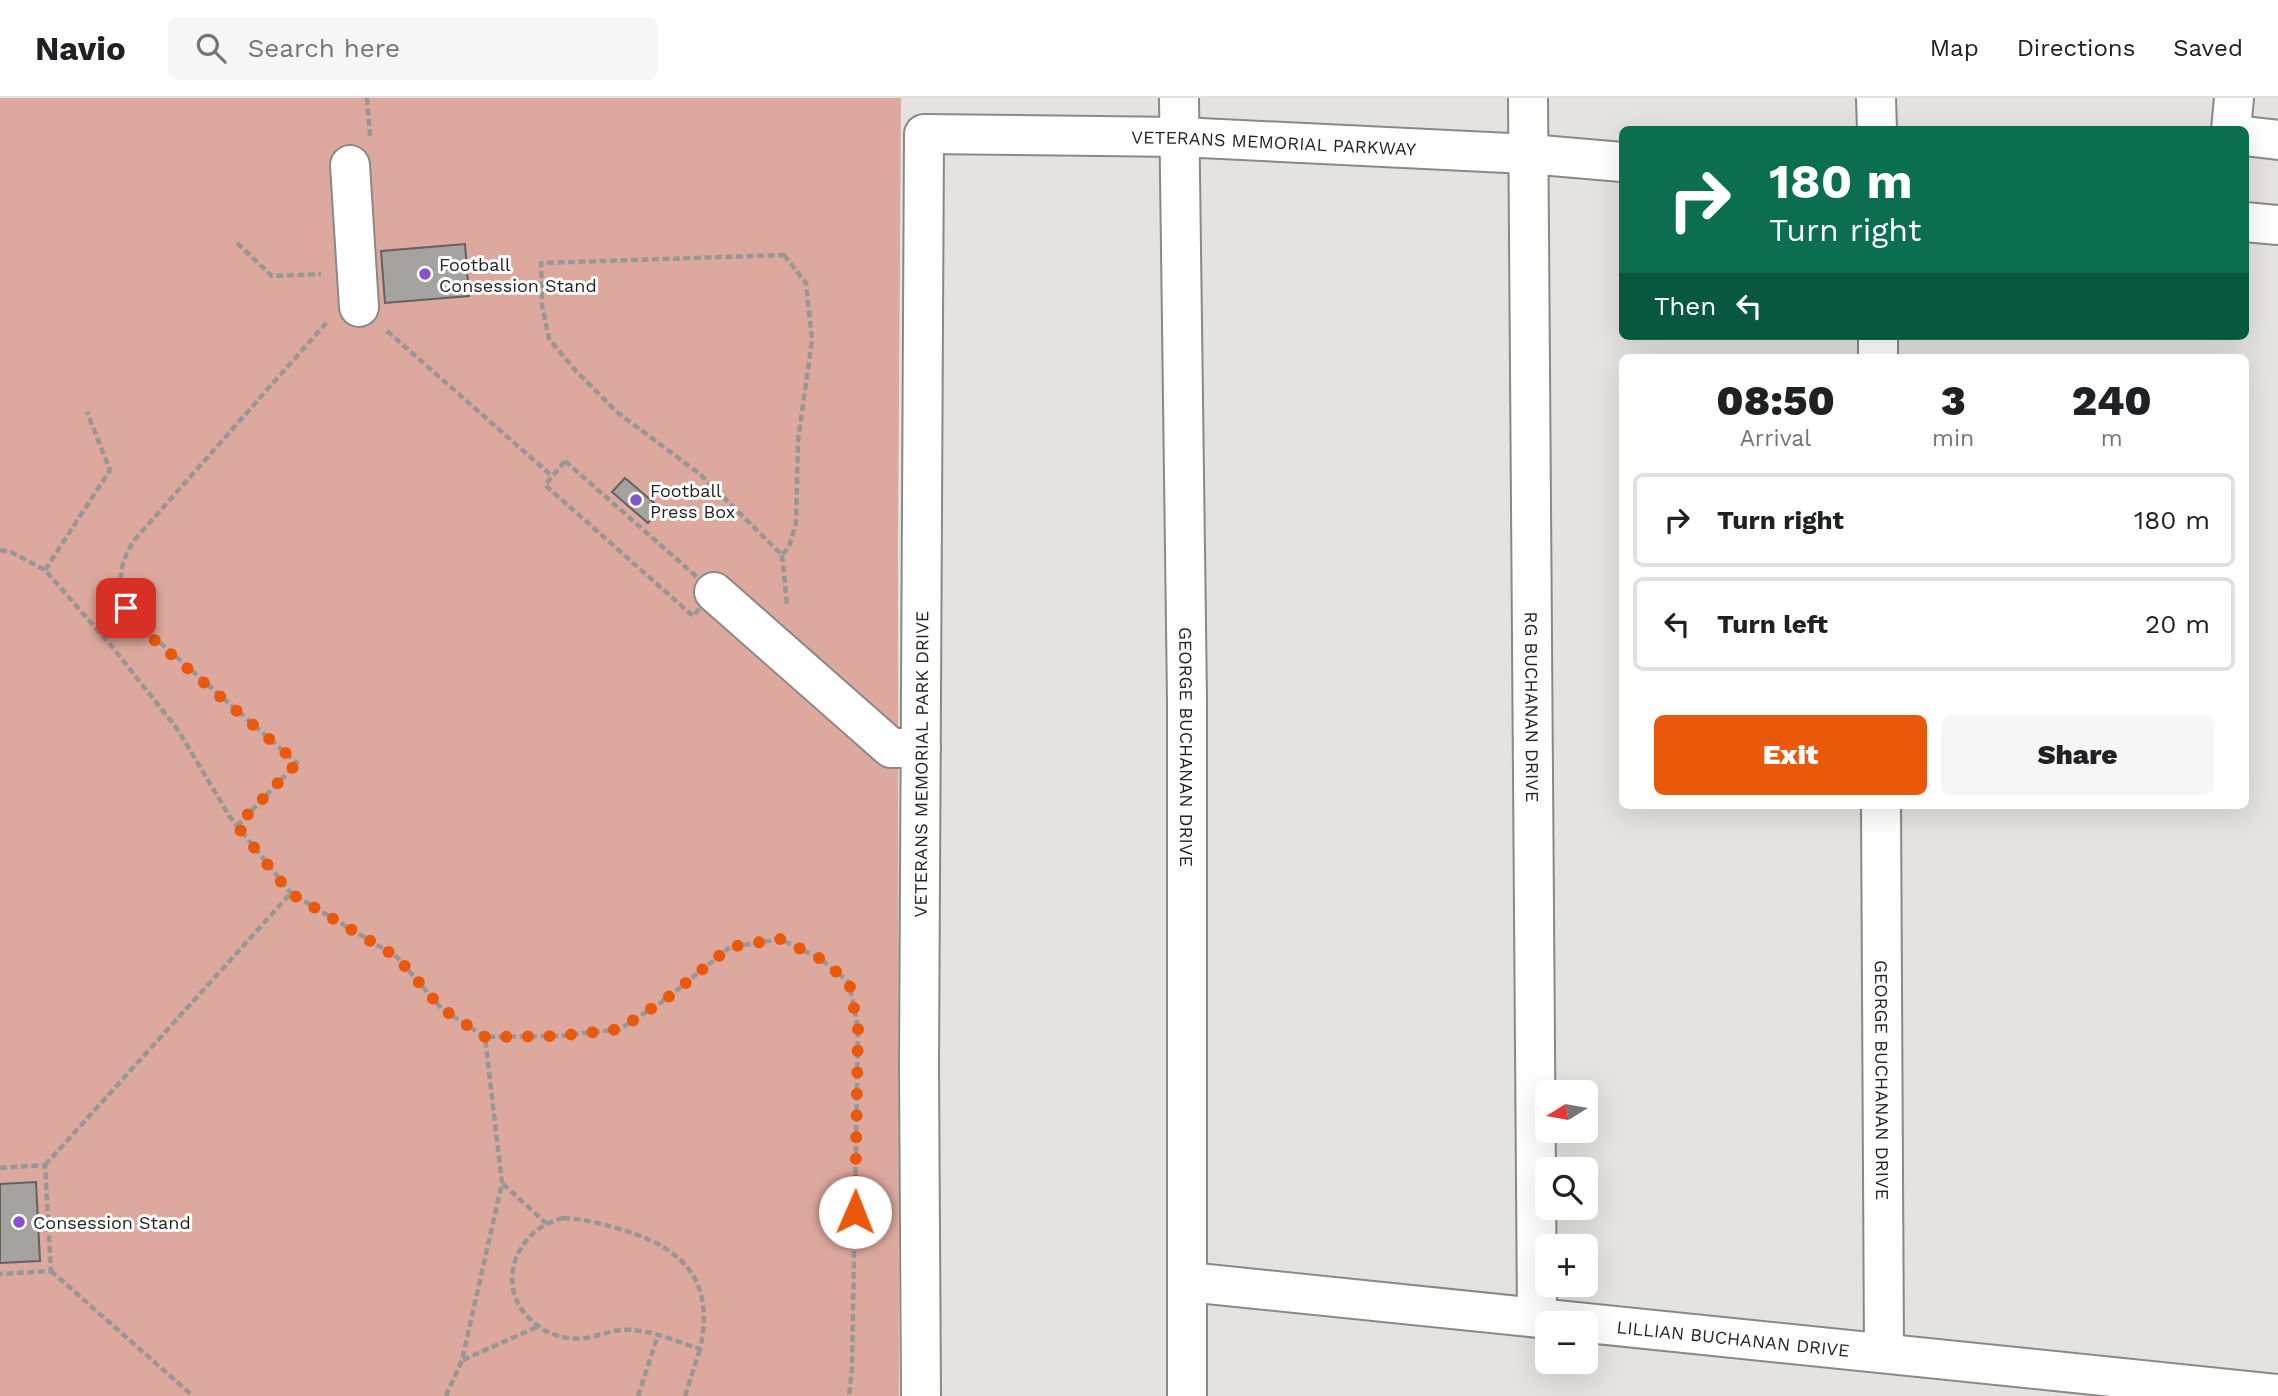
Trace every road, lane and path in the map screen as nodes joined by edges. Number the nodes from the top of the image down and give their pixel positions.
1 (1179, 98) edge
2 (1528, 98) edge
3 (1876, 98) edge
4 (2234, 98) edge
5 (1877, 126) edge
6 (2231, 126) edge
7 (924, 134) joint
8 (2249, 136) edge
9 (1180, 137) junction
10 (2278, 140) edge
11 (1529, 154) junction
12 (1619, 162) edge
13 (350, 165) dead end
14 (2249, 222) edge
15 (2278, 225) edge
16 (237, 243) dead end
17 (541, 263) joint
18 (358, 289) junction
19 (87, 412) dead end
20 (552, 476) junction
21 (0, 550) edge
22 (45, 570) junction
23 (714, 592) junction
24 (921, 748) junction
25 (1881, 809) edge
26 (237, 826) junction
27 (290, 893) junction
28 (485, 1037) junction
29 (45, 1165) junction
30 (0, 1168) edge
31 (502, 1183) junction
32 (547, 1223) junction
33 (51, 1271) junction
34 (0, 1274) edge
35 (1188, 1282) junction
36 (1537, 1311) edge
37 (1535, 1317) edge
38 (1598, 1323) edge
39 (539, 1326) junction
40 (658, 1335) junction
41 (700, 1349) junction
42 (1884, 1353) junction
43 (462, 1360) junction
44 (2278, 1394) edge
45 (193, 1396) edge
46 (446, 1396) edge
47 (638, 1396) edge
48 (685, 1396) edge
49 (849, 1396) edge
50 (921, 1396) edge
51 (1187, 1396) edge

1 - 9 street, GEORGE BUCHANAN DRIVE
2 - 11 street, RG BUCHANAN DRIVE
3 - 5 street
4 - 6 street
7 - 9 street, VETERANS MEMORIAL PARKWAY
7 - 24 street, VETERANS MEMORIAL PARK DRIVE
8 - 10 street
9 - 11 street, VETERANS MEMORIAL PARKWAY
9 - 35 street, GEORGE BUCHANAN DRIVE
11 - 12 street, VETERANS MEMORIAL PARKWAY
11 - 36 street, RG BUCHANAN DRIVE
13 - 18 street
14 - 15 street
16 - 18 path
17 - 17 path
18 - 20 path
18 - 26 path
19 - 22 path
20 - 23 path
20 - 23 path
21 - 22 path
22 - 26 path
23 - 24 street
24 - 50 street, VETERANS MEMORIAL PARK DRIVE
25 - 42 street, GEORGE BUCHANAN DRIVE
26 - 27 path
27 - 28 path
27 - 29 path
28 - 31 path
28 - 49 path
29 - 30 path
29 - 33 path
31 - 32 path
31 - 43 path
32 - 39 path
32 - 41 path
33 - 34 path
33 - 45 path
35 - 37 street, LILLIAN BUCHANAN DRIVE
35 - 51 street, GEORGE BUCHANAN DRIVE
38 - 42 street, LILLIAN BUCHANAN DRIVE
39 - 40 path
39 - 43 path
40 - 41 path
40 - 47 path
41 - 48 path
42 - 44 street, LILLIAN BUCHANAN DRIVE
43 - 46 path

